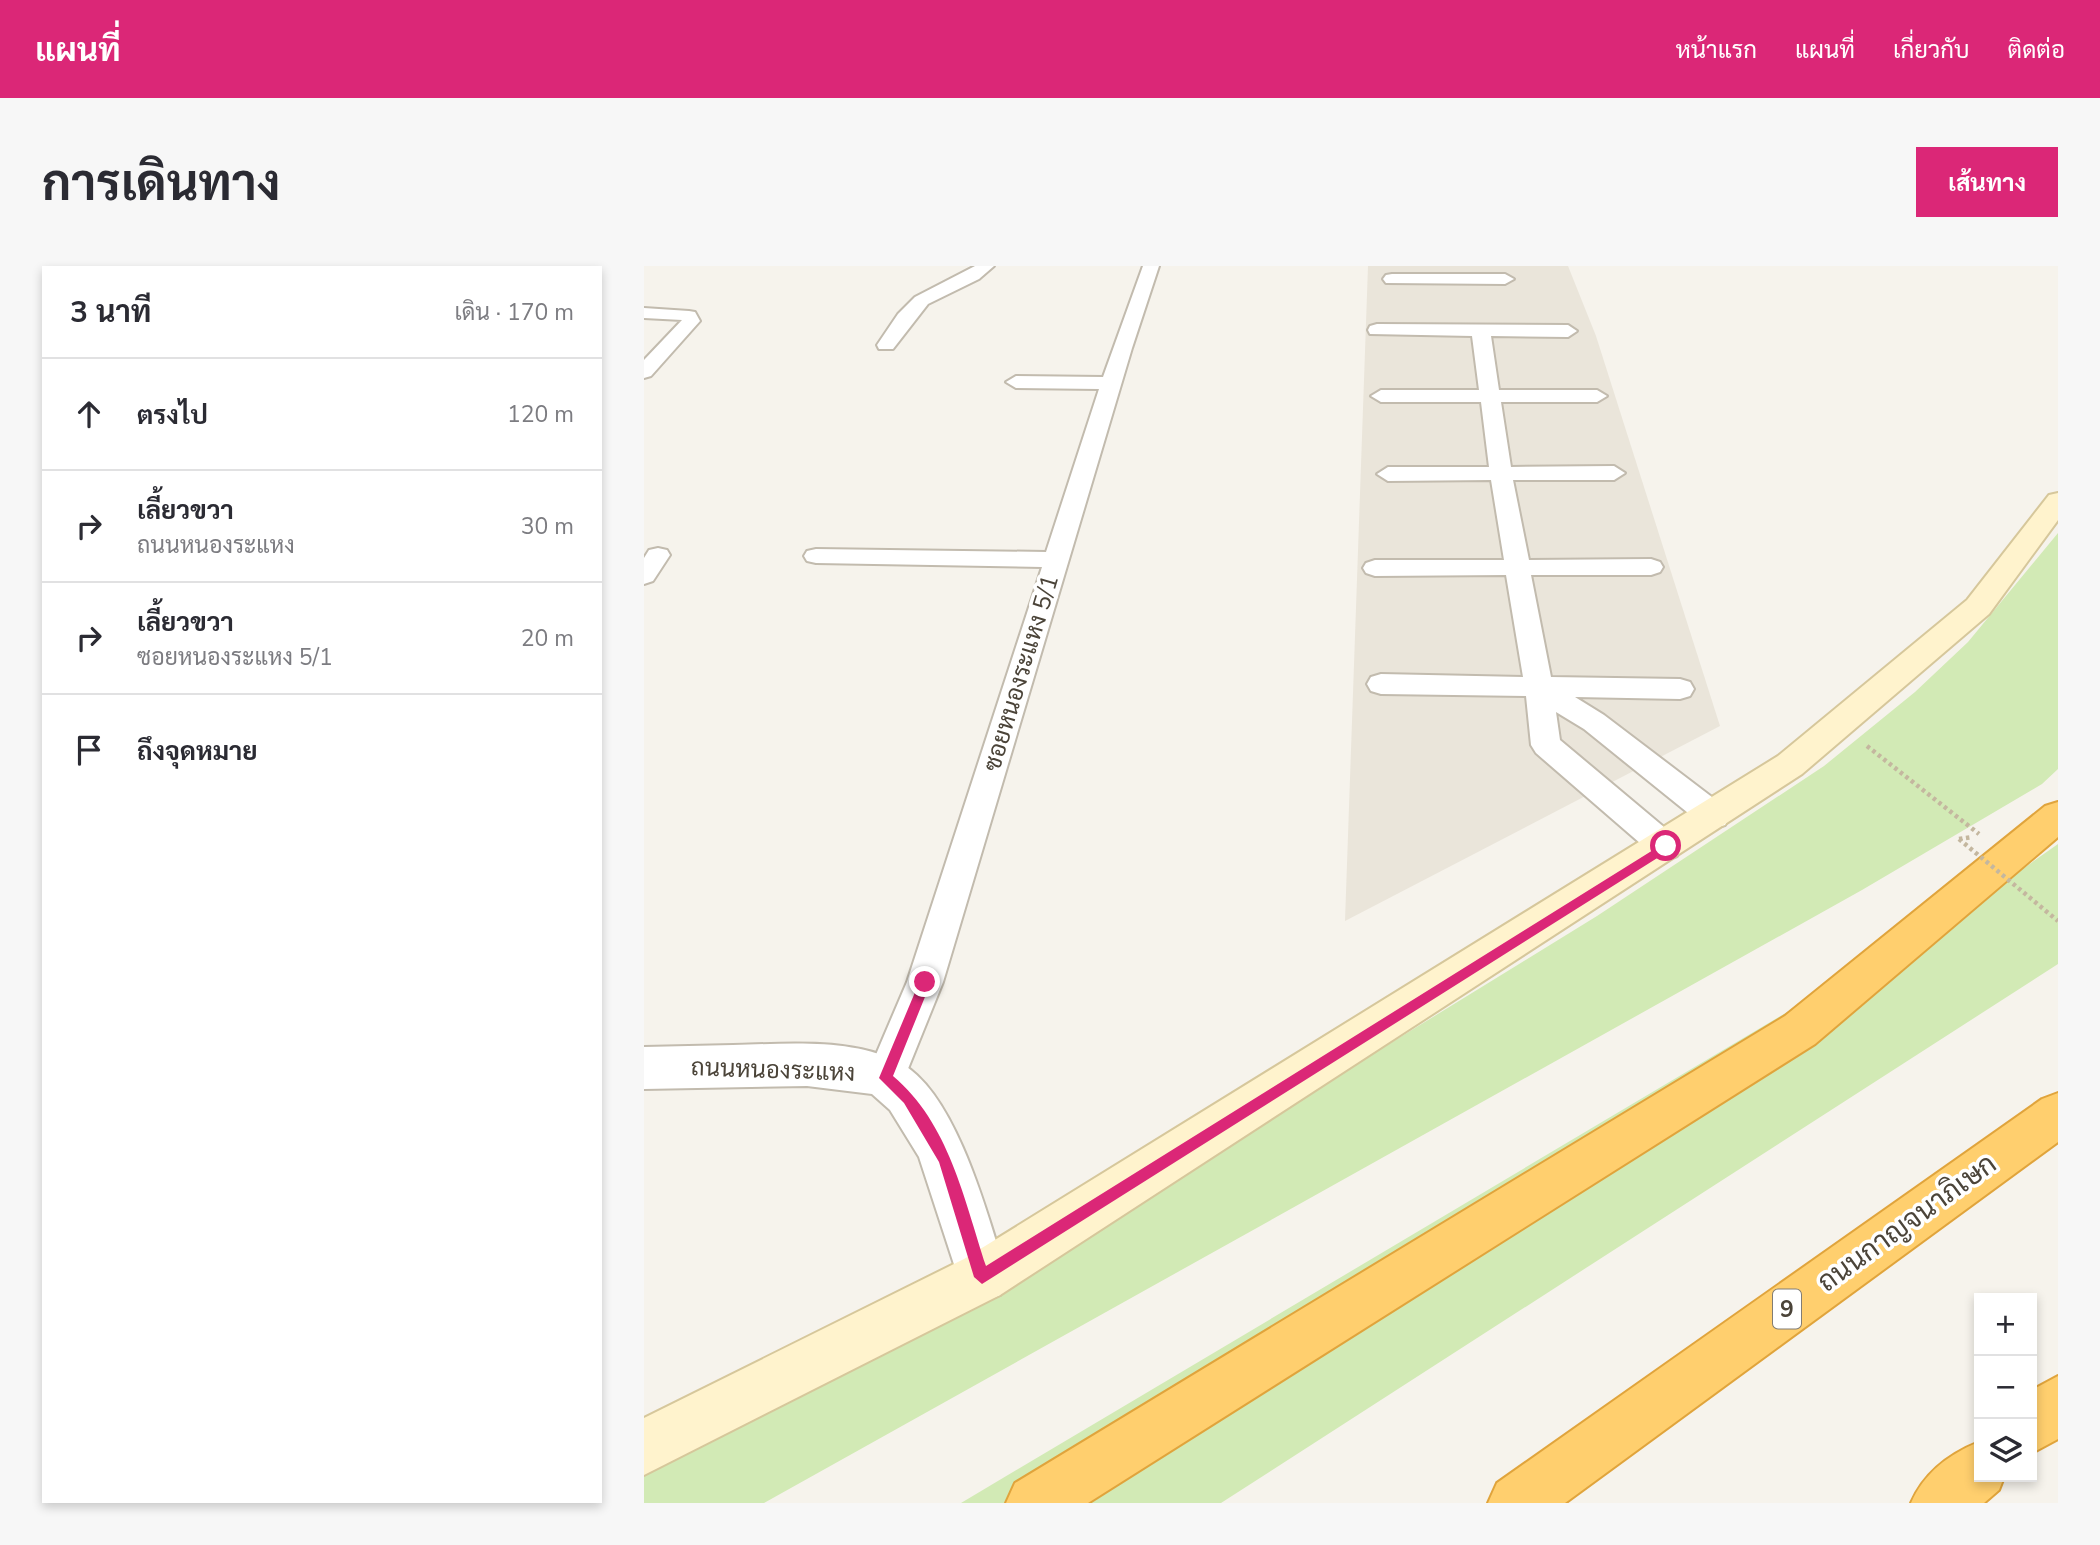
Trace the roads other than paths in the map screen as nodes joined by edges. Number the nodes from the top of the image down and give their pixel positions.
1 (986, 266) edge
2 (1151, 266) edge
3 (1392, 279) dead end
4 (1505, 279) edge
5 (644, 313) edge
6 (1377, 330) dead end
7 (1480, 331) junction
8 (1568, 331) dead end
9 (886, 345) dead end
10 (644, 372) edge
11 (1016, 382) dead end
12 (1111, 383) junction
13 (1491, 395) junction
14 (1381, 396) dead end
15 (1597, 396) dead end
16 (1614, 473) dead end
17 (1388, 474) dead end
18 (1501, 474) junction
19 (2058, 501) edge
20 (816, 556) dead end
21 (1057, 560) junction
22 (1520, 566) junction
23 (1651, 567) dead end
24 (1375, 568) dead end
25 (1381, 684) dead end
26 (1539, 688) junction
27 (1679, 689) dead end
28 (1714, 816) junction
29 (2058, 816) edge
30 (1666, 846) junction
31 (644, 1068) edge
32 (885, 1078) junction
33 (2058, 1115) edge
34 (982, 1277) junction
35 (2058, 1403) edge
36 (2037, 1421) edge
37 (644, 1447) edge
38 (1974, 1474) edge
39 (1035, 1503) edge
40 (1517, 1503) edge
41 (1940, 1503) edge

1 - 9 street
2 - 12 street, ซอยหนองระแหง 5/1
3 - 4 street
5 - 10 street
6 - 7 street
7 - 8 street
7 - 13 street
11 - 12 street
12 - 21 street, ซอยหนองระแหง 5/1
13 - 14 street
13 - 15 street
13 - 18 street
16 - 18 street
17 - 18 street
18 - 22 street
19 - 28 main road
20 - 21 street
21 - 32 street, ซอยหนองระแหง 5/1
22 - 23 street
22 - 24 street
22 - 26 street
25 - 26 street
26 - 27 street
26 - 28 street
26 - 30 street
28 - 30 main road
29 - 39 highway
30 - 34 main road
31 - 32 street, ถนนหนองระแหง
32 - 34 street, ถนนหนองระแหง
33 - 40 highway, ถนนกาญจนาภิเษก / 9
34 - 37 main road
35 - 36 highway
38 - 41 highway

